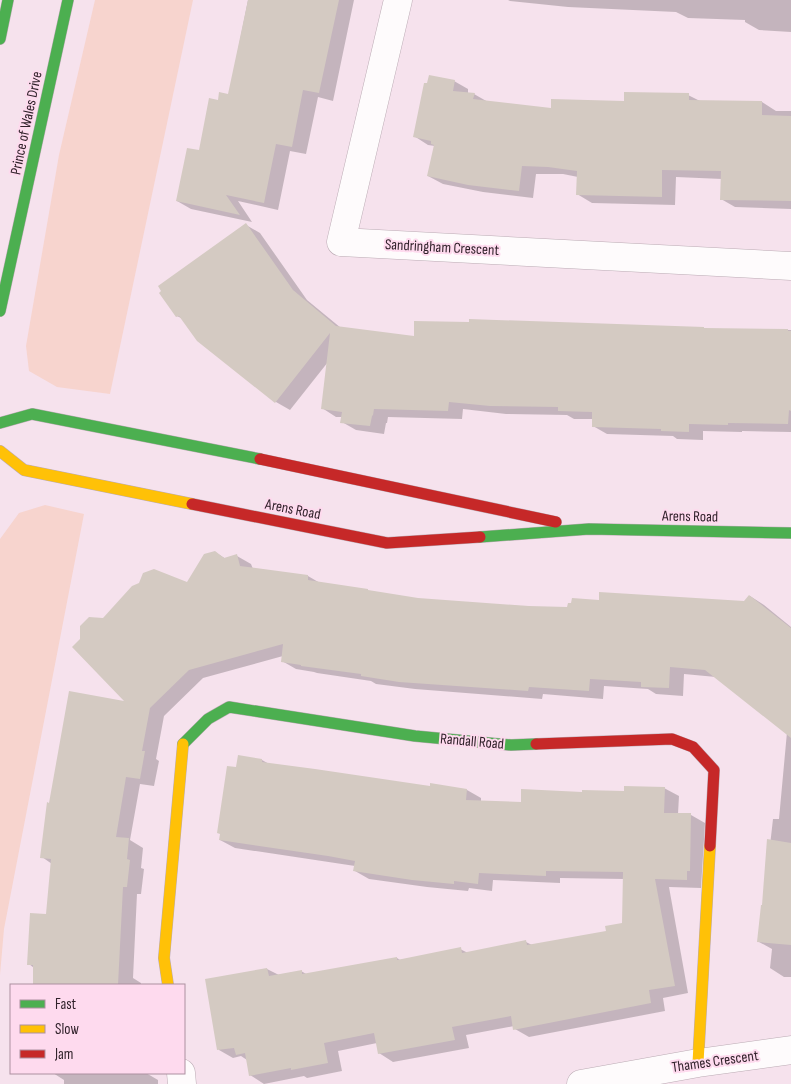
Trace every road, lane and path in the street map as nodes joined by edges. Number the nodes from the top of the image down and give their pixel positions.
1 (8, 0) edge
2 (68, 0) edge
3 (398, 0) edge
4 (0, 39) edge
5 (791, 266) edge
6 (0, 311) edge
7 (0, 423) edge
8 (0, 451) edge
9 (589, 529) junction
10 (791, 533) edge
11 (168, 984) edge
12 (791, 1050) edge
13 (698, 1062) junction
14 (581, 1084) edge

1 - 4 street
2 - 6 street, Prince of Wales Drive
3 - 5 street, Sandringham Crescent
7 - 9 street, Arens Road
8 - 9 street, Arens Road
9 - 10 street, Arens Road
11 - 13 street, Randall Road
12 - 13 street, Thames Crescent
13 - 14 street, Thames Crescent

